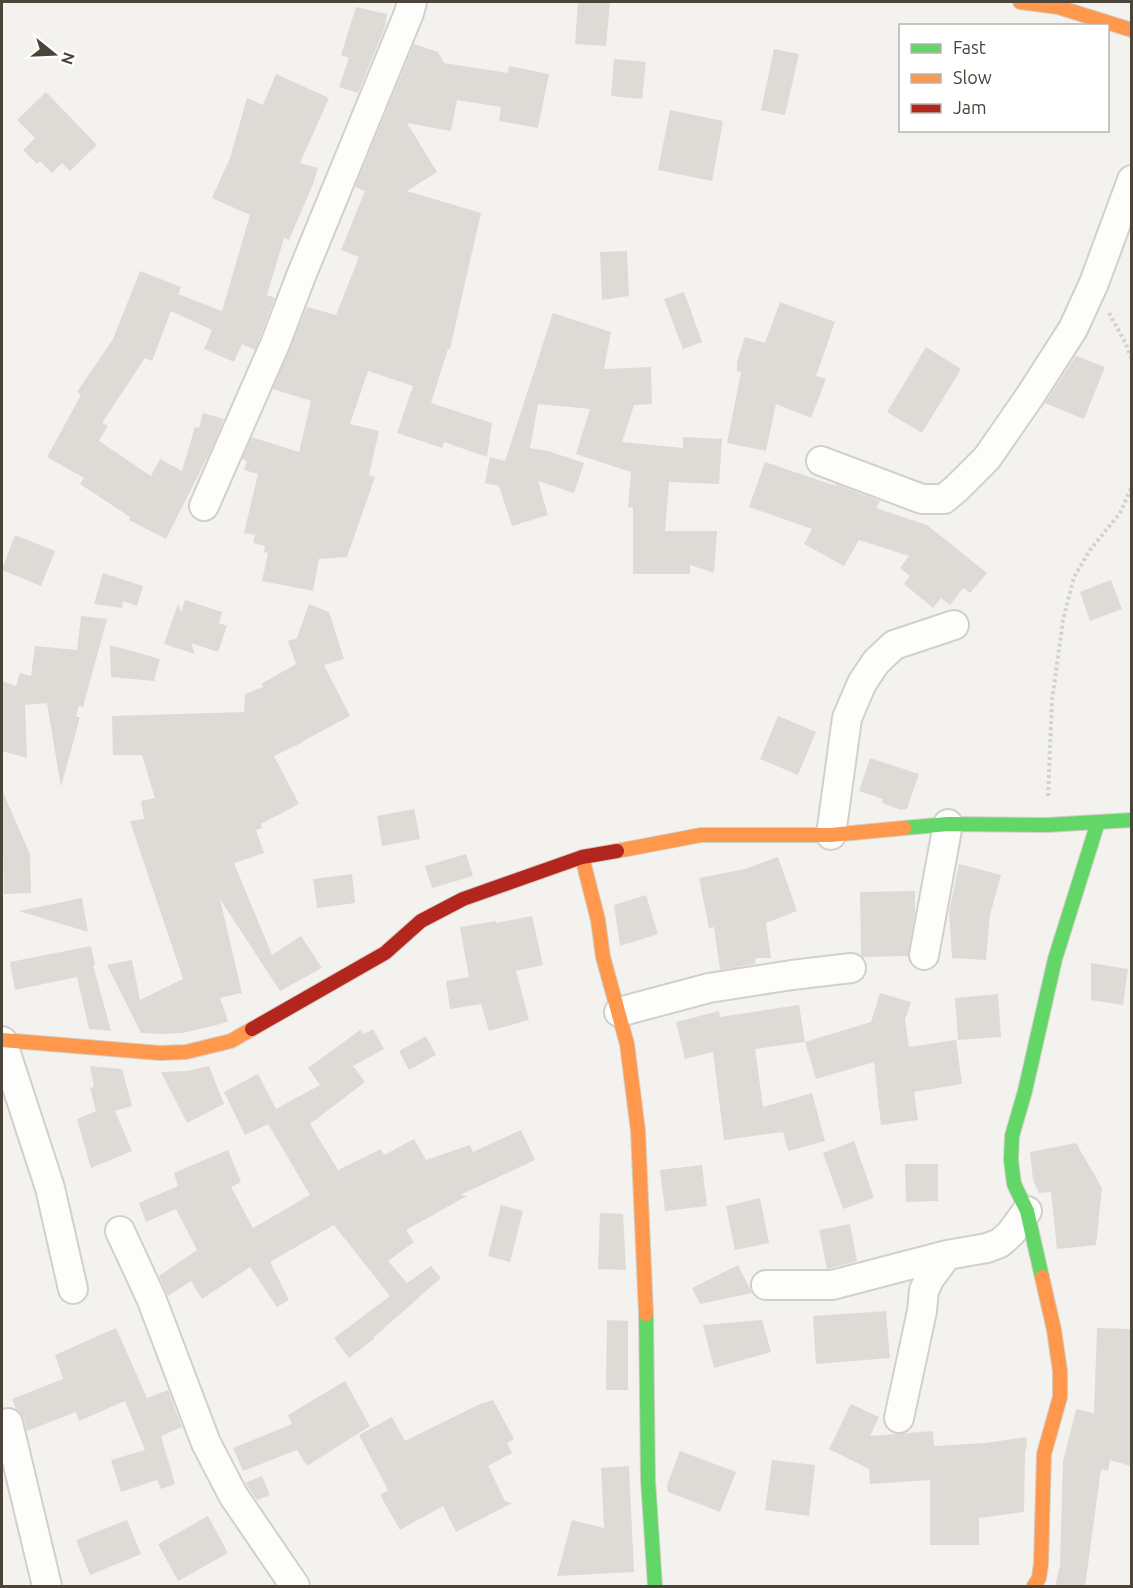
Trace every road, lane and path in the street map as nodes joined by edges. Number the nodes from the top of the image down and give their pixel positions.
1 (412, 2) edge
2 (1020, 2) edge
3 (1129, 26) edge
4 (1131, 180) edge
5 (1094, 283) junction
6 (1131, 360) edge
7 (820, 461) dead end
8 (1131, 486) edge
9 (204, 506) dead end
10 (954, 625) dead end
11 (1131, 820) edge
12 (1098, 822) junction
13 (948, 824) junction
14 (1047, 825) junction
15 (831, 835) junction
16 (582, 857) junction
17 (924, 955) dead end
18 (851, 969) dead end
19 (619, 1012) junction
20 (2, 1040) edge
21 (1027, 1211) junction
22 (120, 1231) dead end
23 (946, 1255) junction
24 (766, 1286) dead end
25 (73, 1289) dead end
26 (899, 1418) dead end
27 (8, 1424) dead end
28 (47, 1587) edge
29 (295, 1587) edge
30 (655, 1587) edge
31 (1034, 1587) edge

1 - 9 street
2 - 3 street
4 - 5 street
5 - 6 path
5 - 7 street
8 - 14 path
10 - 15 street
11 - 12 street
12 - 14 street
12 - 21 street
13 - 14 street
13 - 15 street
13 - 17 street
15 - 16 street
16 - 19 street
16 - 20 street
18 - 19 street
19 - 30 street
20 - 25 street
21 - 23 street
21 - 31 street
22 - 29 street
23 - 24 street
23 - 26 street
27 - 28 street

